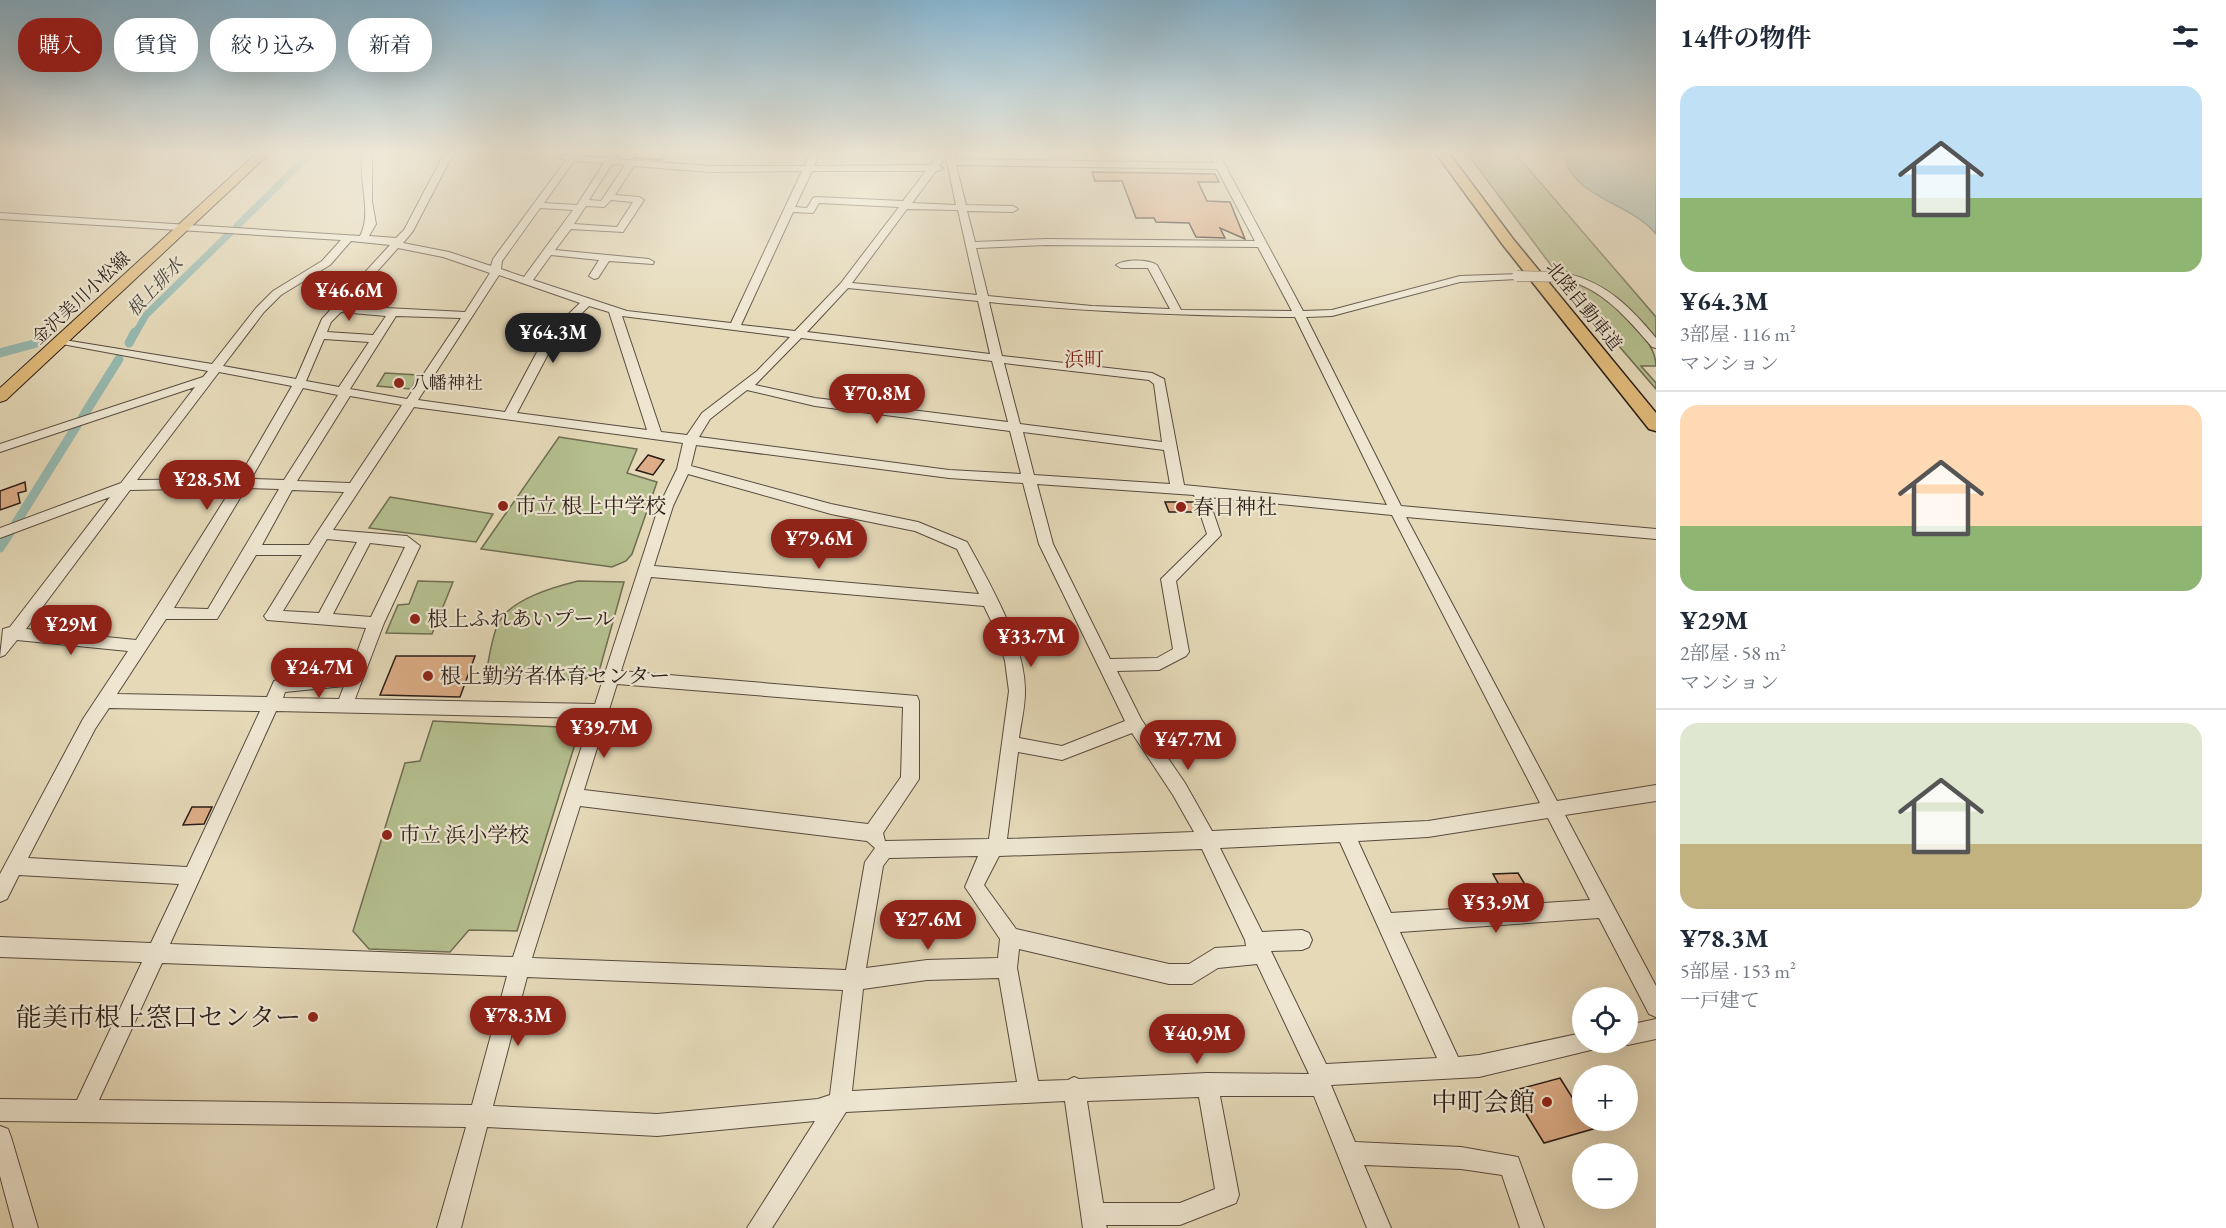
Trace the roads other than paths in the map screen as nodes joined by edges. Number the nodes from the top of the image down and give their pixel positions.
1 (204, 209) edge
2 (367, 209) edge
3 (420, 209) edge
4 (534, 209) edge
5 (578, 209) edge
6 (633, 209) edge
7 (790, 209) edge
8 (793, 209) edge
9 (811, 209) edge
10 (904, 209) edge
11 (963, 209) edge
12 (1243, 209) edge
13 (1484, 209) edge
14 (1497, 209) edge
15 (0, 216) edge
16 (186, 226) junction
17 (568, 226) junction
18 (350, 237) junction
19 (364, 237) junction
20 (396, 243) junction
21 (1261, 244) junction
22 (972, 245) junction
23 (546, 252) junction
24 (606, 258) junction
25 (649, 262) dead end
26 (1121, 266) dead end
27 (496, 272) junction
28 (594, 276) dead end
29 (526, 282) junction
30 (845, 285) junction
31 (984, 299) junction
32 (586, 302) junction
33 (337, 308) junction
34 (614, 310) junction
35 (393, 313) junction
36 (1177, 313) junction
37 (1299, 314) junction
38 (469, 315) junction
39 (734, 328) junction
40 (320, 334) junction
41 (796, 336) junction
42 (377, 339) junction
43 (62, 341) junction
44 (1656, 345) edge
45 (997, 359) junction
46 (211, 373) junction
47 (0, 383) edge
48 (299, 384) junction
49 (744, 386) junction
50 (344, 392) junction
51 (0, 396) edge
52 (410, 403) junction
53 (1656, 406) edge
54 (0, 409) edge
55 (509, 416) junction
56 (1656, 425) edge
57 (1016, 428) junction
58 (656, 437) junction
59 (690, 441) junction
60 (1171, 447) junction
61 (0, 448) edge
62 (684, 468) junction
63 (1028, 479) junction
64 (243, 483) junction
65 (129, 485) junction
66 (288, 485) junction
67 (354, 488) junction
68 (1178, 489) junction
69 (1200, 492) junction
70 (1396, 510) junction
71 (0, 533) edge
72 (323, 534) junction
73 (1656, 534) edge
74 (366, 538) junction
75 (252, 550) junction
76 (314, 550) junction
77 (645, 571) junction
78 (990, 602) junction
79 (162, 613) junction
80 (322, 620) junction
81 (376, 623) junction
82 (8, 635) edge
83 (138, 646) junction
84 (0, 651) edge
85 (1105, 665) junction
86 (612, 677) junction
87 (355, 678) junction
88 (105, 701) junction
89 (272, 704) junction
90 (345, 705) junction
91 (601, 711) junction
92 (1135, 724) junction
93 (1012, 744) junction
94 (1656, 793) edge
95 (574, 797) junction
96 (1552, 807) junction
97 (872, 833) junction
98 (1345, 833) junction
99 (1206, 839) junction
100 (994, 848) junction
101 (885, 850) junction
102 (14, 866) junction
103 (190, 876) junction
104 (0, 893) edge
105 (1605, 908) junction
106 (1386, 923) junction
107 (1010, 937) junction
108 (1302, 940) dead end
109 (0, 947) edge
110 (1257, 948) junction
111 (156, 954) junction
112 (520, 966) junction
113 (1007, 968) junction
114 (854, 980) junction
115 (1656, 1007) edge
116 (1656, 1029) edge
117 (1638, 1033) edge
118 (1572, 1046) edge
119 (1453, 1069) junction
120 (1320, 1080) junction
121 (1207, 1084) junction
122 (1074, 1088) junction
123 (1029, 1092) junction
124 (840, 1102) junction
125 (0, 1110) edge
126 (83, 1111) junction
127 (478, 1116) junction
128 (0, 1137) edge
129 (1349, 1153) junction
130 (1094, 1221) edge
131 (26, 1228) edge
132 (448, 1228) edge
133 (759, 1228) edge
134 (1378, 1228) edge
135 (1532, 1228) edge

1 - 16 main road, 金沢美川小松線
2 - 19 street
3 - 20 street
4 - 27 street
5 - 17 street
6 - 17 street
7 - 39 street
8 - 9 street
10 - 30 street
11 - 22 street
12 - 21 street
13 - 56 highway, 北陸自動車道
14 - 53 highway, 北陸自動車道
15 - 16 street
16 - 18 street
16 - 43 main road, 金沢美川小松線
17 - 23 street
18 - 19 street
18 - 46 street
19 - 20 street
20 - 27 street
20 - 33 street
21 - 22 street
21 - 37 street
22 - 31 street
23 - 24 street
23 - 29 street
24 - 25 street
24 - 28 street
26 - 36 street
27 - 29 street
27 - 38 street
29 - 32 street
30 - 31 street
30 - 41 street
31 - 36 street
31 - 45 street
32 - 34 street
32 - 55 street
33 - 35 street
33 - 40 street
34 - 39 street
34 - 58 street
35 - 38 street
35 - 42 street
36 - 37 street
37 - 44 street, bridge
37 - 70 street
38 - 52 street
39 - 41 street
40 - 42 street
40 - 48 street
41 - 45 street
41 - 49 street
42 - 50 street
43 - 46 street
43 - 47 main road
43 - 51 main road, 金沢美川小松線
43 - 54 main road
45 - 57 street
45 - 60 street
46 - 48 street
46 - 61 street
46 - 65 street
48 - 50 street
48 - 64 street
49 - 57 street
49 - 59 street
50 - 52 street
50 - 66 street
52 - 55 street
52 - 67 street
55 - 58 street
57 - 60 street
57 - 63 street
58 - 59 street
59 - 62 street
59 - 63 street
60 - 68 street
62 - 77 street
62 - 78 street
63 - 68 street
63 - 85 street
64 - 65 street
64 - 66 street
64 - 79 street
65 - 71 street
65 - 82 street
66 - 67 street
66 - 75 street
67 - 72 street
68 - 69 street
69 - 70 street
69 - 85 street
70 - 73 street
70 - 96 street
72 - 74 street
72 - 76 street
74 - 80 street
74 - 81 street
75 - 76 street
75 - 79 street
76 - 80 street
77 - 78 street
77 - 86 street
78 - 93 street
79 - 83 street
80 - 81 street
81 - 87 street
82 - 83 street
82 - 84 street
83 - 88 street
85 - 92 street
86 - 91 street
86 - 97 street
87 - 89 street
87 - 90 street
88 - 89 street
88 - 102 street
89 - 90 street
89 - 103 street
90 - 91 street
91 - 95 street
92 - 93 street
92 - 99 street
93 - 100 street
94 - 96 street
95 - 97 street
95 - 112 street
96 - 98 street
96 - 105 street
97 - 101 street
98 - 99 street
98 - 106 street
99 - 100 street
99 - 110 street
100 - 101 street
100 - 107 street
101 - 114 street
102 - 103 street
102 - 104 street
103 - 111 street
105 - 106 street
105 - 115 street
106 - 119 street
107 - 110 street
107 - 113 street
108 - 110 street
109 - 111 street
110 - 120 street
111 - 112 street
111 - 126 street
112 - 114 street
112 - 127 street
113 - 114 street
113 - 123 street
114 - 124 street
116 - 117 street
118 - 119 street
119 - 120 street
120 - 121 street
120 - 129 street
121 - 122 street
121 - 130 street
122 - 123 street
122 - 130 street
123 - 124 street
124 - 127 street
124 - 133 street
125 - 126 street
126 - 127 street
127 - 132 street
128 - 131 street
129 - 134 street
129 - 135 street

